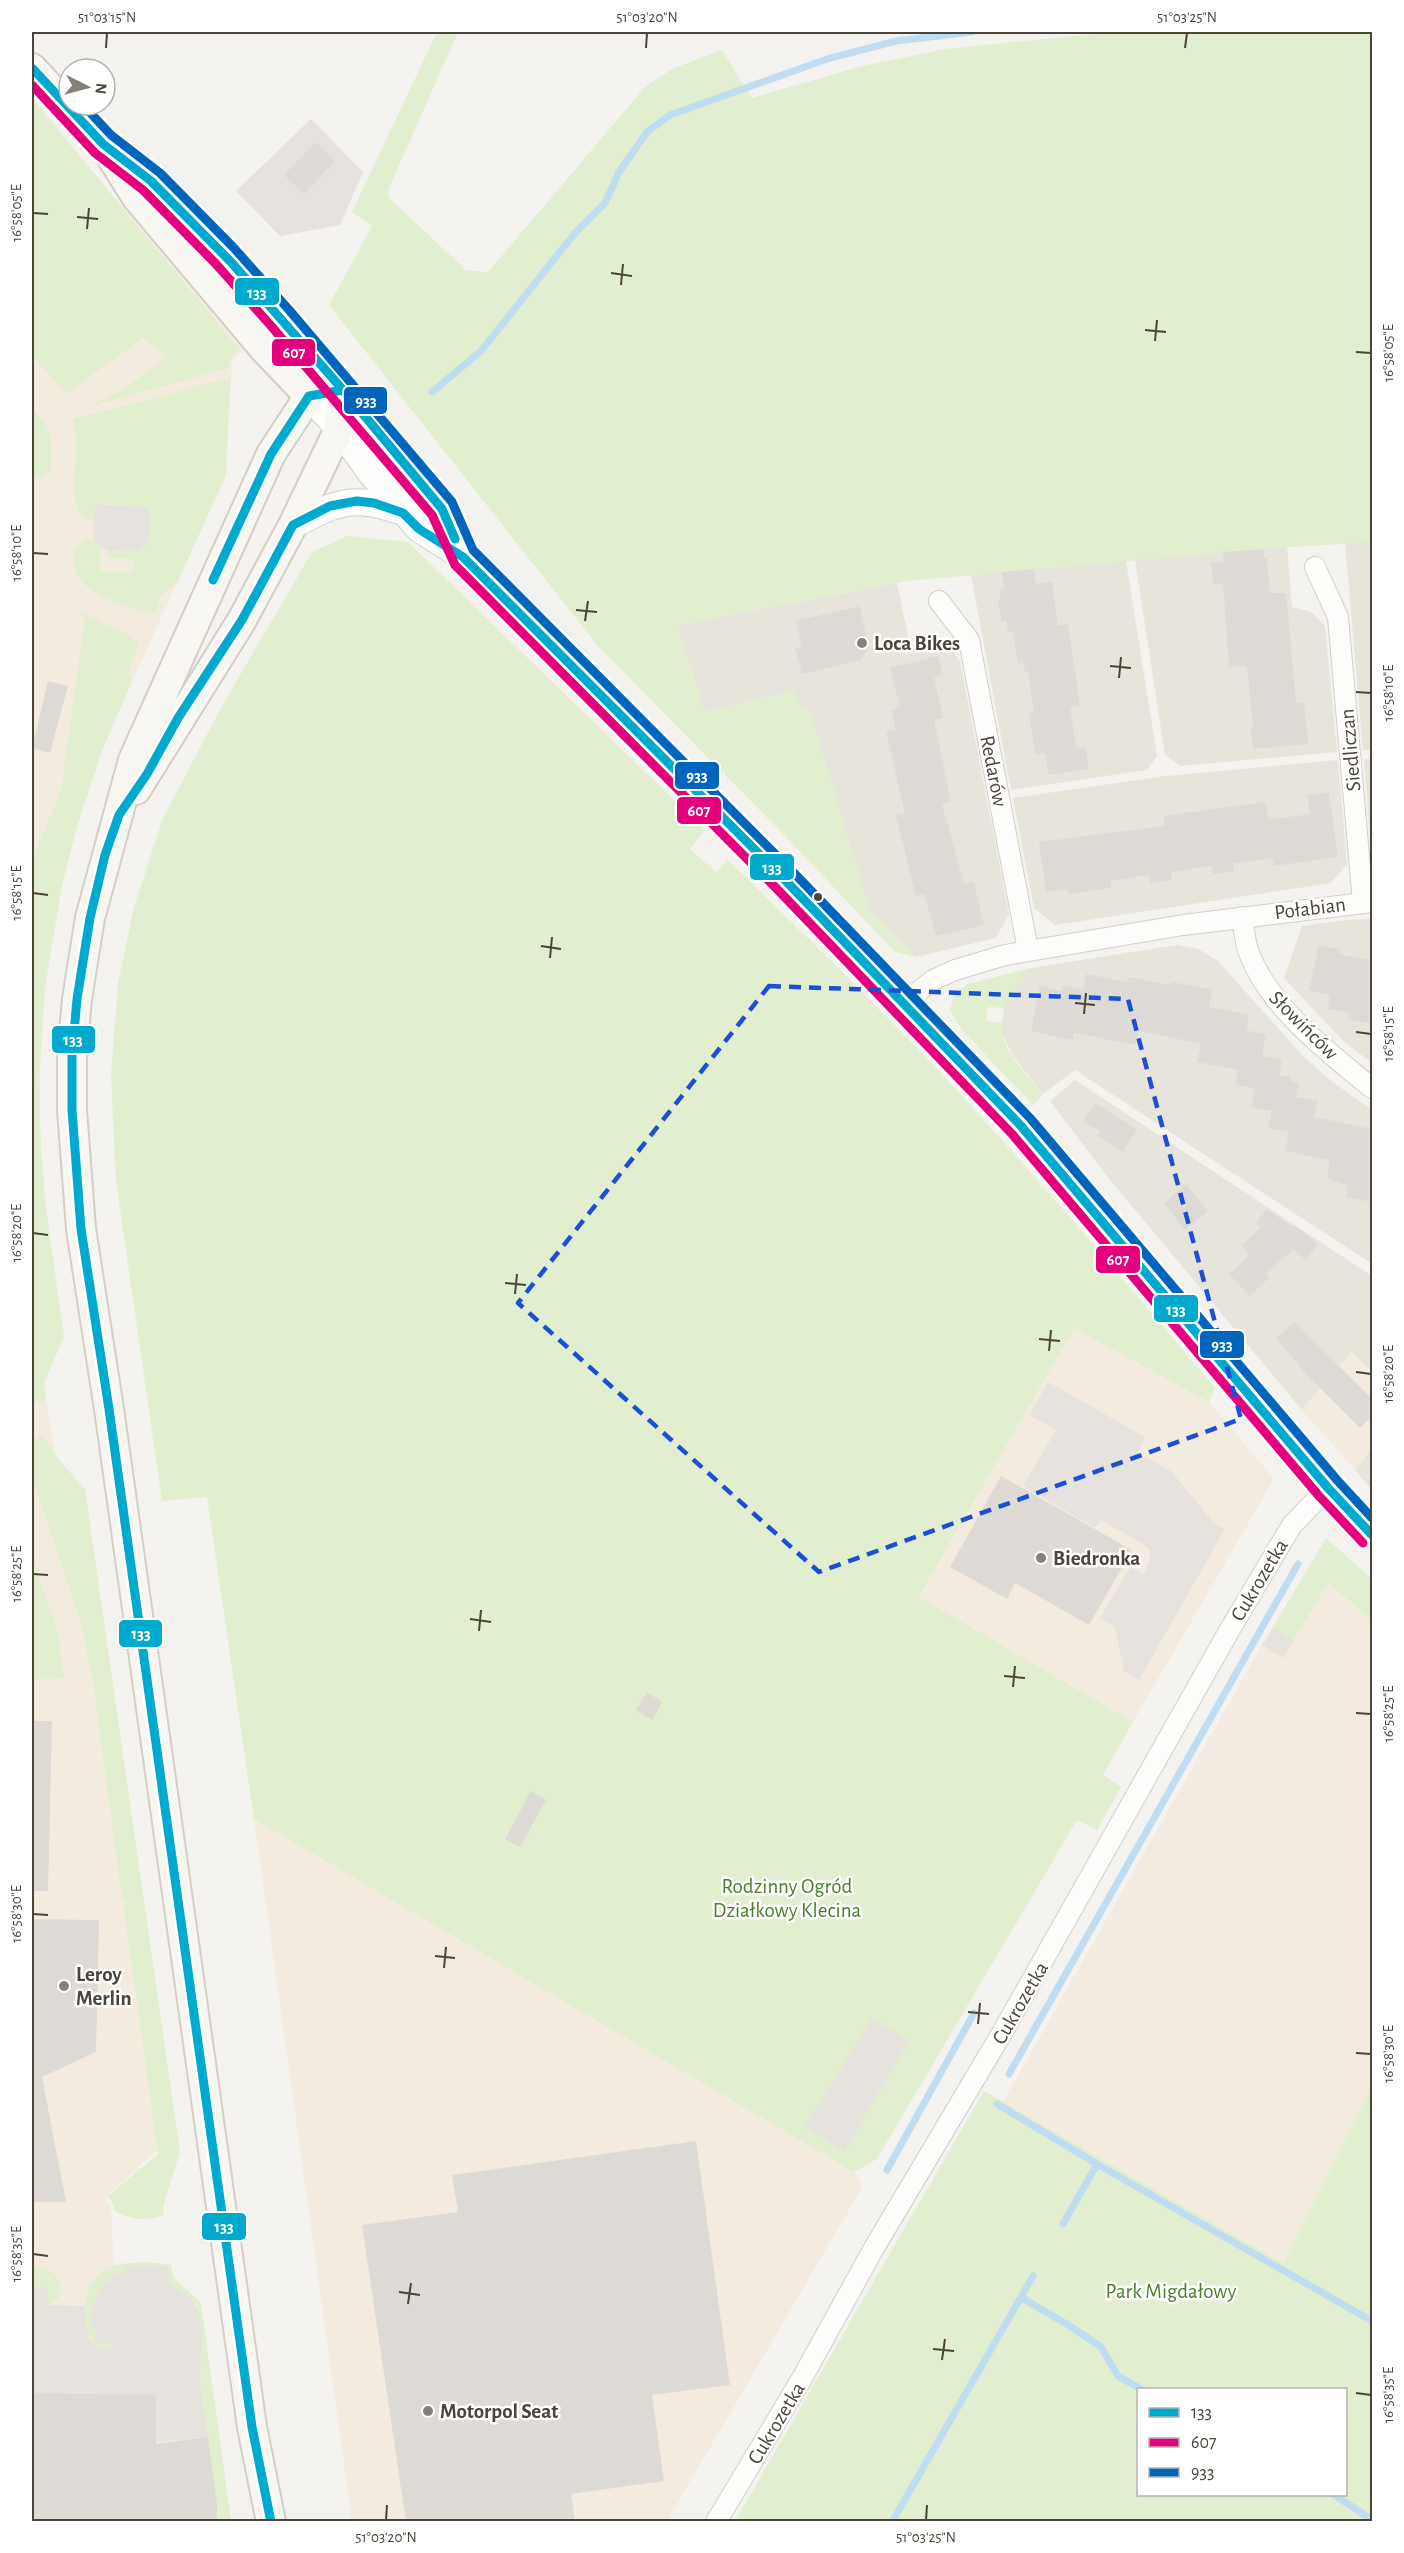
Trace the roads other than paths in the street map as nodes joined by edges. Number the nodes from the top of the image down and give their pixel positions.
1 (32, 68) edge
2 (103, 144) junction
3 (343, 390) junction
4 (309, 396) junction
5 (339, 429) junction
6 (403, 513) junction
7 (293, 525) junction
8 (463, 557) junction
9 (1315, 567) dead end
10 (939, 601) dead end
11 (118, 815) junction
12 (1368, 902) edge
13 (1242, 917) junction
14 (1028, 950) junction
15 (904, 1003) junction
16 (1372, 1088) edge
17 (1328, 1488) junction
18 (1372, 1535) edge
19 (272, 2522) edge
20 (717, 2522) edge

1 - 2 main road
2 - 3 main road
2 - 4 main road
3 - 4 street
3 - 5 main road
3 - 8 street
4 - 5 street
4 - 11 main road
5 - 6 street
5 - 7 main road
6 - 7 street
6 - 8 street
7 - 11 main road
8 - 15 street
9 - 12 street, Siedliczan
10 - 14 street, Redarów
11 - 19 main road
12 - 13 street, Połabian
13 - 14 street, Połabian
13 - 16 street, Słowińców
14 - 15 street, Połabian
15 - 17 street
17 - 18 street
17 - 20 street, Cukrozetka

